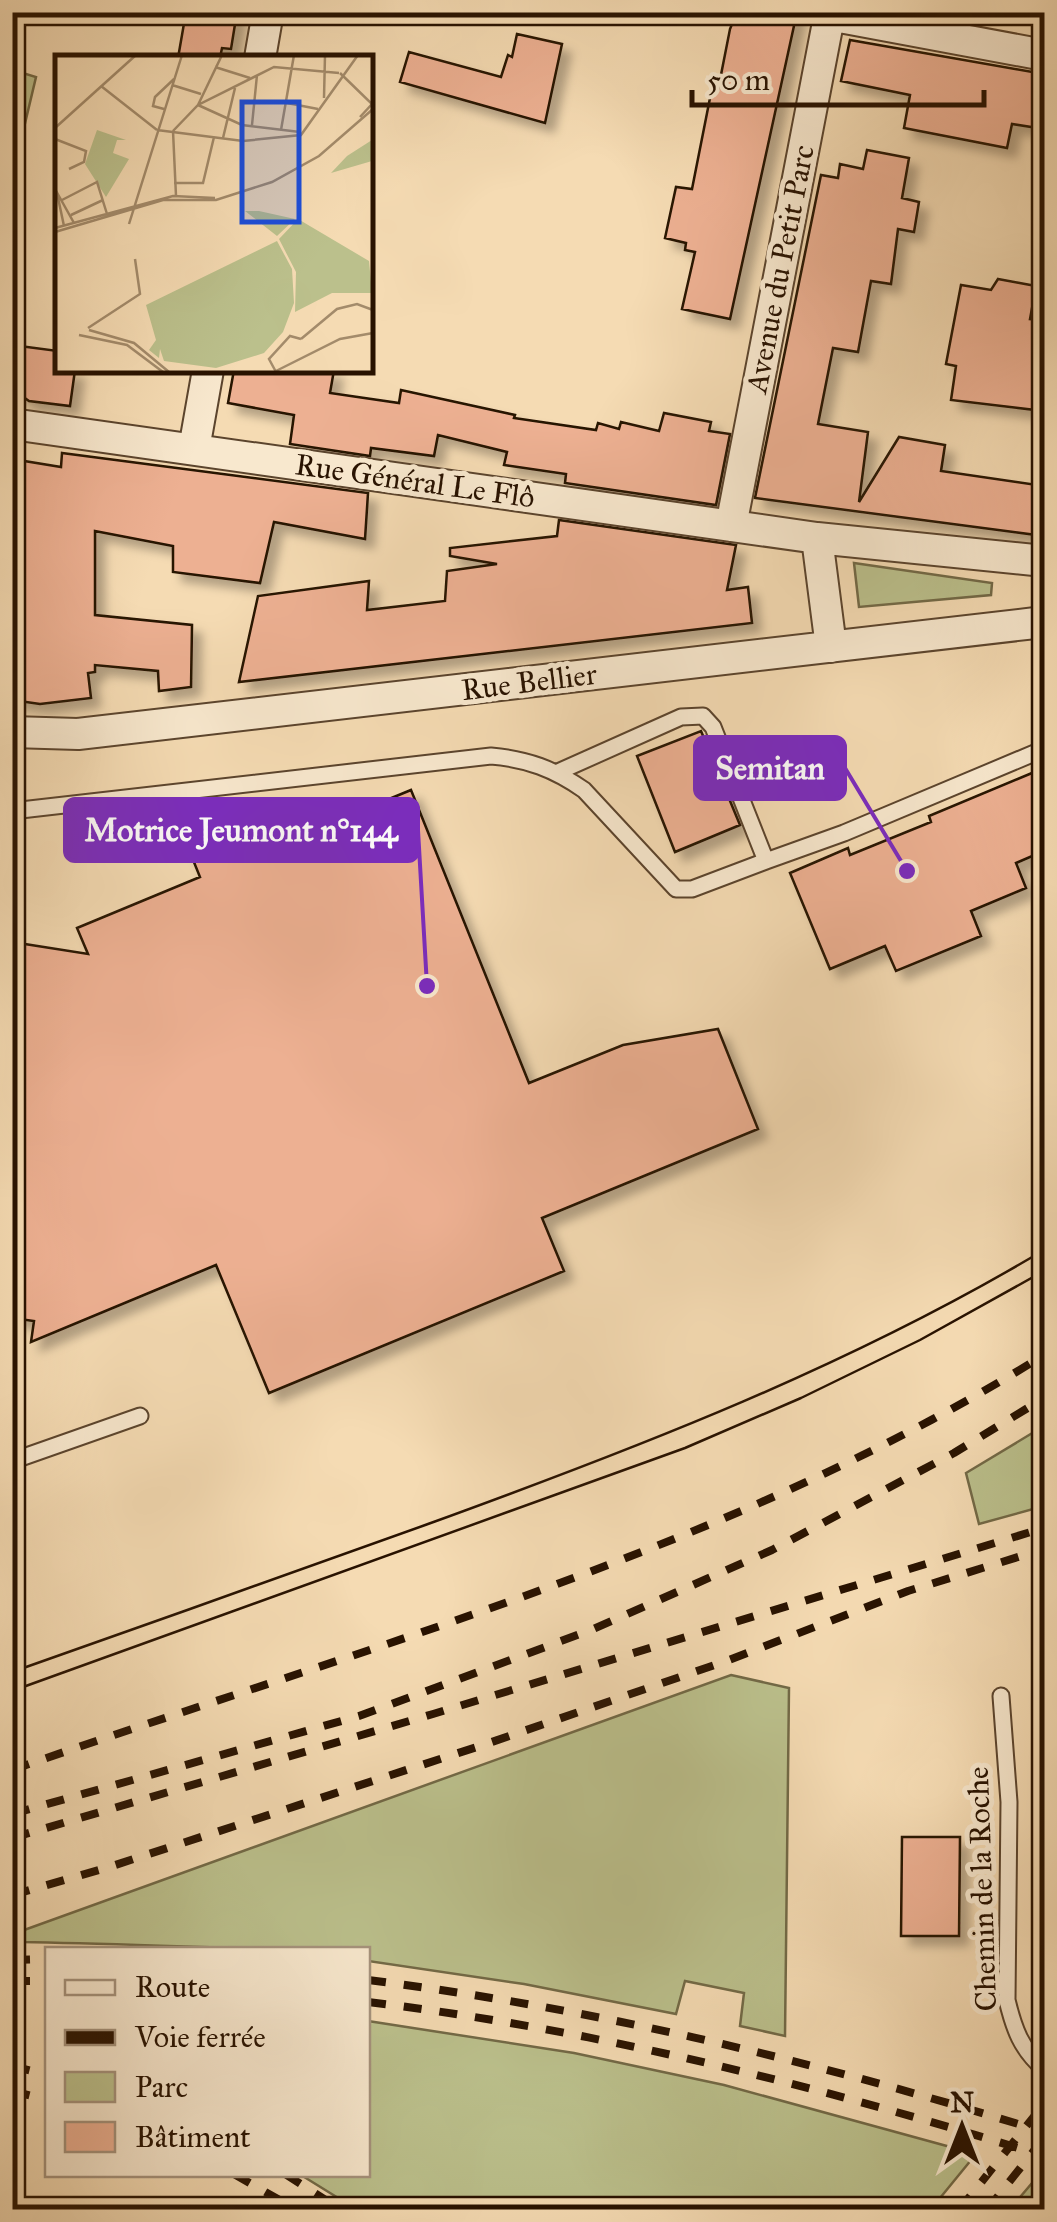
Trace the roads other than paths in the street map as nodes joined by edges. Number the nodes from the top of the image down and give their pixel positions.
1 (268, 12) edge
2 (830, 14) edge
3 (261, 55) edge
4 (1044, 55) edge
5 (208, 372) edge
6 (12, 424) edge
7 (194, 450) junction
8 (730, 526) junction
9 (818, 538) junction
10 (1044, 561) edge
11 (1044, 622) edge
12 (831, 647) junction
13 (12, 732) edge
14 (1044, 749) edge
15 (558, 772) junction
16 (12, 810) edge
17 (766, 861) junction
18 (140, 1416) dead end
19 (12, 1462) edge
20 (1001, 1696) dead end
21 (1044, 2069) edge

1 - 3 street
2 - 4 street
2 - 8 street, Avenue du Petit Parc
5 - 7 street
6 - 7 street, Rue Général Le Flô
7 - 8 street, Rue Général Le Flô
8 - 9 street, Rue Général Le Flô
9 - 10 street, Rue Général Le Flô
9 - 12 street
11 - 12 street, Rue Bellier
12 - 13 street, Rue Bellier
14 - 17 lane
15 - 16 lane
15 - 17 lane
15 - 17 lane
18 - 19 lane
20 - 21 lane, Chemin de la Roche

